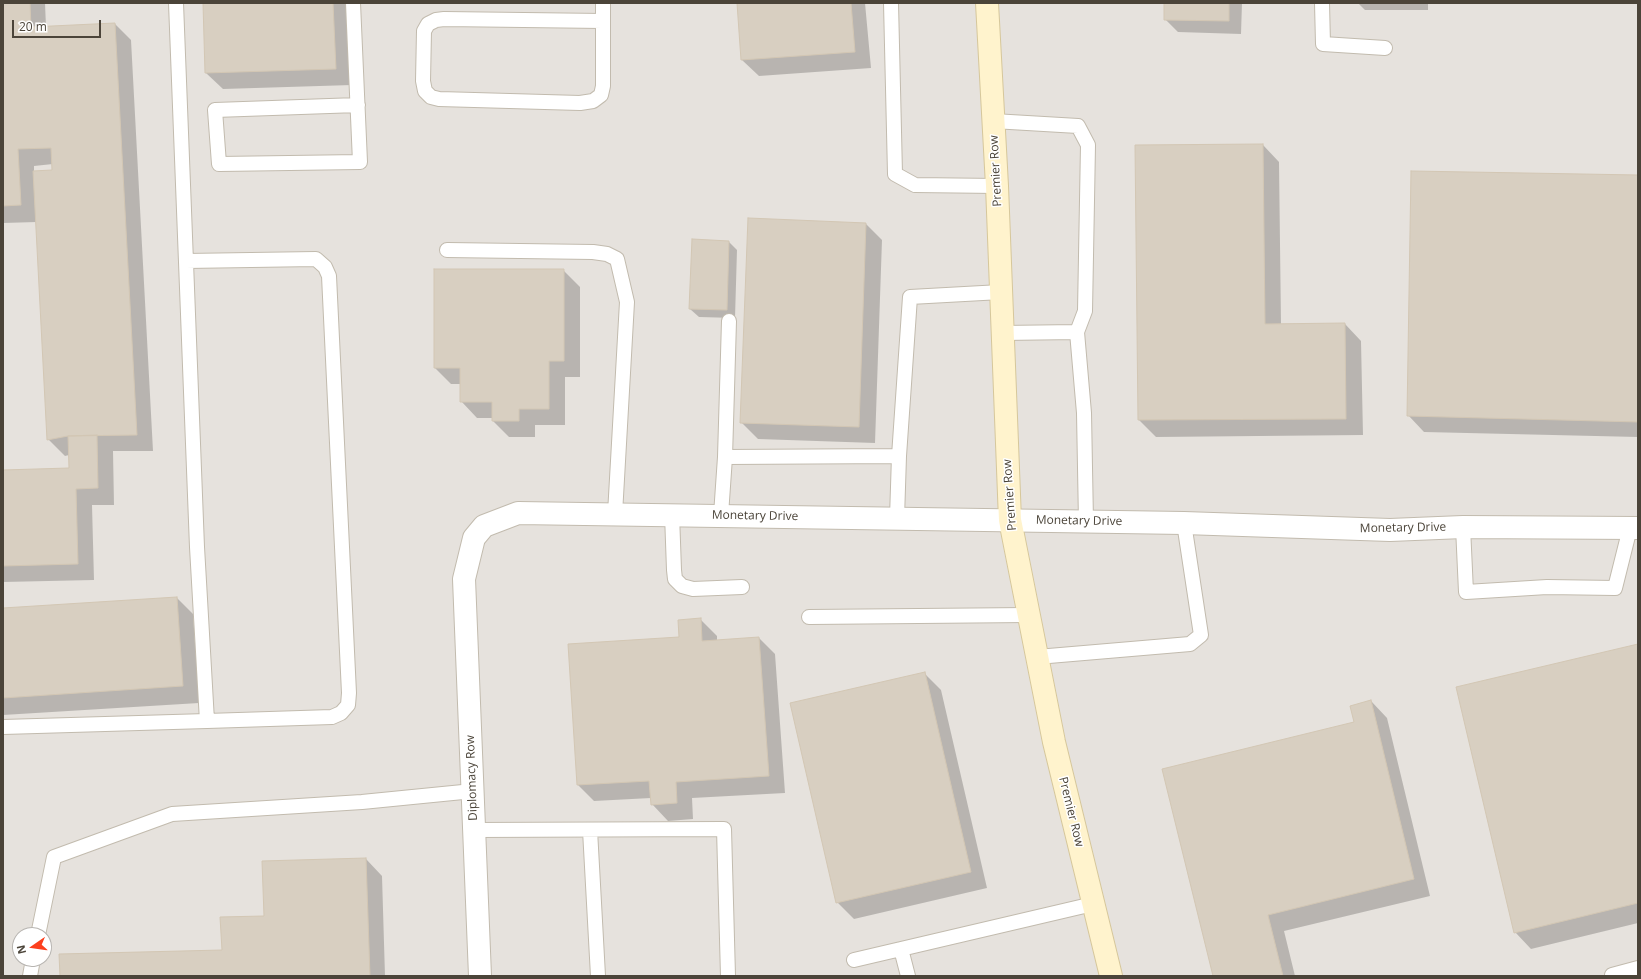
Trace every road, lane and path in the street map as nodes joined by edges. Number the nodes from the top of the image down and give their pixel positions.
1 (176, 3) edge
2 (353, 3) edge
3 (603, 3) edge
4 (891, 3) edge
5 (987, 3) edge
6 (1322, 3) edge
7 (603, 21) junction
8 (1385, 48) dead end
9 (358, 105) junction
10 (993, 121) junction
11 (997, 186) junction
12 (447, 250) dead end
13 (186, 261) junction
14 (1001, 292) junction
15 (729, 321) dead end
16 (1077, 332) junction
17 (1002, 333) junction
18 (900, 456) junction
19 (725, 457) junction
20 (615, 514) junction
21 (672, 514) junction
22 (722, 515) junction
23 (897, 518) junction
24 (1010, 520) junction
25 (1086, 522) junction
26 (1184, 522) junction
27 (1463, 527) junction
28 (1634, 528) edge
29 (464, 579) joint
30 (742, 587) dead end
31 (1028, 615) junction
32 (808, 617) dead end
33 (1037, 657) junction
34 (208, 721) junction
35 (3, 727) edge
36 (473, 791) junction
37 (475, 830) junction
38 (590, 830) junction
39 (1093, 904) junction
40 (40, 927) edge
41 (901, 949) junction
42 (854, 960) dead end
43 (1638, 968) edge
44 (1612, 975) edge
45 (480, 976) edge
46 (598, 976) edge
47 (728, 976) edge
48 (908, 976) edge
49 (1111, 976) edge

1 - 13 lane
2 - 9 lane
3 - 7 lane
4 - 11 lane
5 - 10 street, Premier Row
6 - 8 lane
7 - 7 lane
9 - 9 lane
10 - 11 street, Premier Row
10 - 16 lane
11 - 14 street, Premier Row
12 - 20 lane
13 - 34 lane
13 - 34 lane
14 - 17 street, Premier Row
14 - 18 lane
15 - 19 lane
16 - 17 lane
16 - 25 lane
17 - 24 street, Premier Row
18 - 19 lane
18 - 23 lane
19 - 22 lane
20 - 21 street, Monetary Drive
20 - 29 street, Monetary Drive
21 - 22 street, Monetary Drive
21 - 30 lane
22 - 23 street, Monetary Drive
23 - 24 street, Monetary Drive
24 - 25 street, Monetary Drive
24 - 31 street, Premier Row
25 - 26 street, Monetary Drive
26 - 27 street, Monetary Drive
26 - 33 lane
27 - 28 street, Monetary Drive
27 - 28 lane
29 - 36 street, Diplomacy Row
31 - 32 lane
31 - 33 street, Premier Row
33 - 39 street, Premier Row
34 - 35 lane
36 - 37 street, Diplomacy Row
36 - 40 lane
37 - 38 lane
37 - 45 street, Diplomacy Row
38 - 46 lane
38 - 47 lane
39 - 41 lane
39 - 49 street, Premier Row
41 - 42 lane
41 - 48 lane
43 - 44 lane

